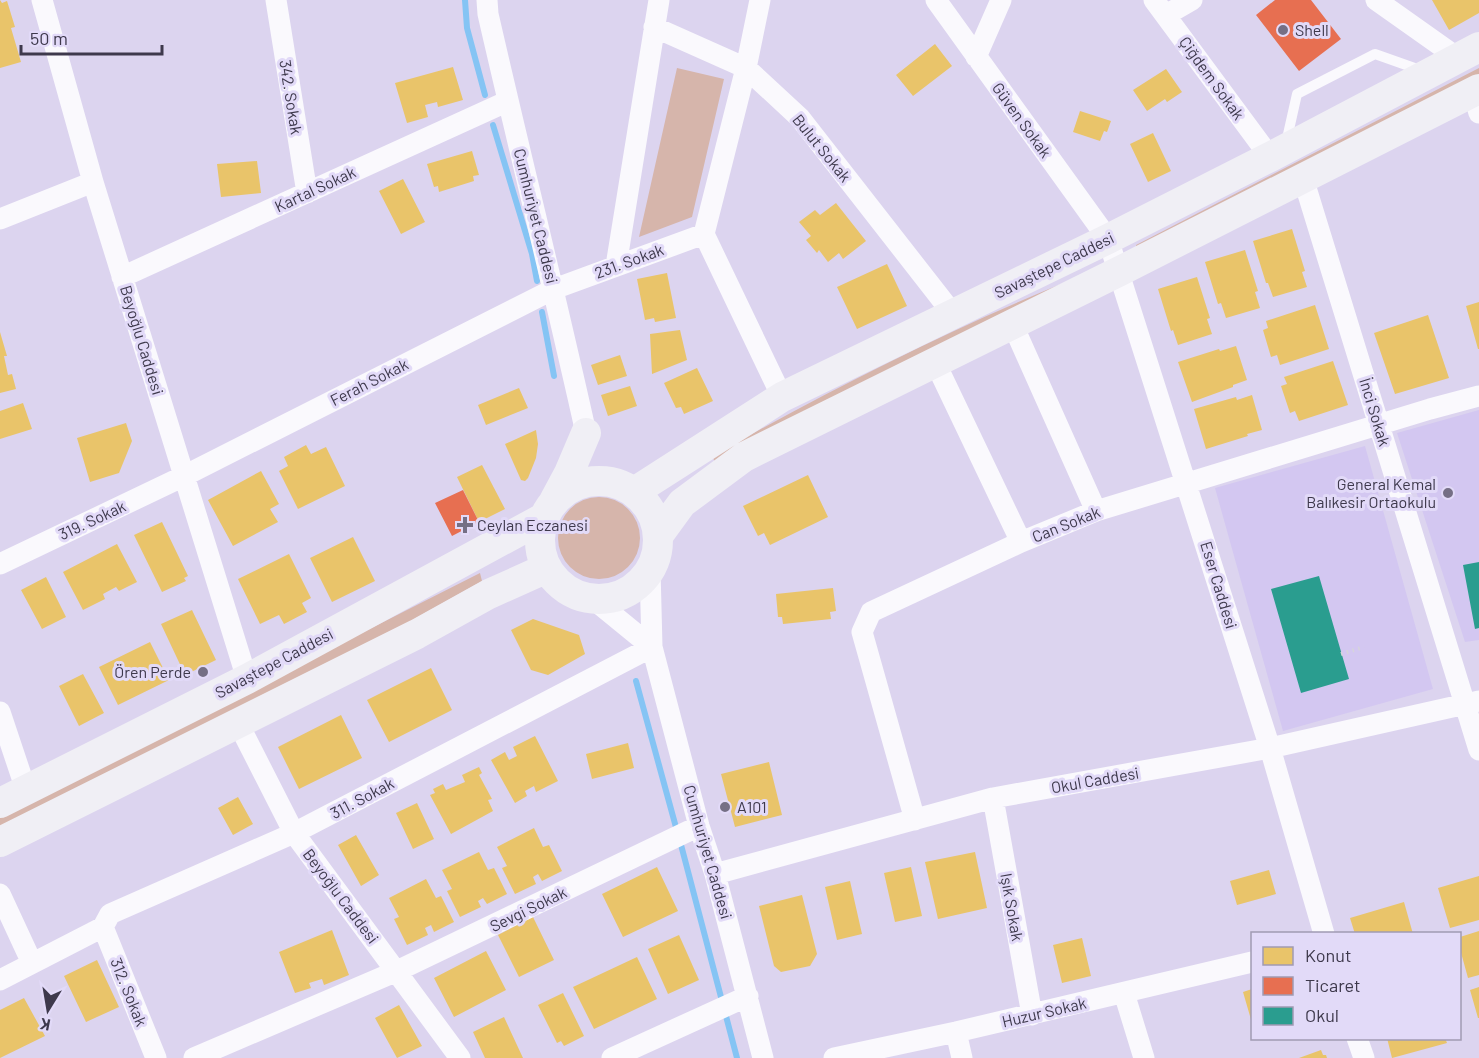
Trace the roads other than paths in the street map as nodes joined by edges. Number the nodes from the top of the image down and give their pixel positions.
1 (42, 0) edge
2 (276, 0) edge
3 (487, 0) edge
4 (659, 0) edge
5 (760, 0) edge
6 (936, 0) edge
7 (1001, 0) edge
8 (1192, 0) edge
9 (1376, 0) edge
10 (1160, 8) edge
11 (654, 27) junction
12 (1469, 53) edge
13 (976, 57) junction
14 (746, 68) junction
15 (1429, 74) junction
16 (1477, 98) edge
17 (508, 101) junction
18 (1277, 154) junction
19 (1303, 178) junction
20 (93, 182) junction
21 (307, 193) junction
22 (0, 219) edge
23 (704, 234) junction
24 (1108, 239) junction
25 (616, 266) junction
26 (1120, 271) junction
27 (122, 277) junction
28 (554, 289) junction
29 (953, 314) junction
30 (1012, 323) junction
31 (935, 362) junction
32 (1479, 396) edge
33 (782, 398) junction
34 (1379, 424) junction
35 (586, 433) junction
36 (184, 476) junction
37 (1188, 484) junction
38 (626, 488) junction
39 (549, 510) junction
40 (1096, 511) junction
41 (658, 536) junction
42 (1021, 542) junction
43 (0, 564) edge
44 (547, 568) junction
45 (650, 569) junction
46 (592, 598) junction
47 (652, 646) junction
48 (247, 679) junction
49 (1471, 702) edge
50 (0, 712) edge
51 (238, 723) junction
52 (1270, 748) junction
53 (1479, 750) edge
54 (13, 796) edge
55 (993, 798) junction
56 (915, 820) junction
57 (699, 826) junction
58 (294, 833) junction
59 (0, 842) edge
60 (715, 874) junction
61 (0, 894) edge
62 (103, 927) junction
63 (1323, 932) edge
64 (1251, 962) edge
65 (32, 963) junction
66 (397, 971) junction
67 (0, 980) edge
68 (1124, 993) junction
69 (748, 996) junction
70 (1032, 1015) junction
71 (956, 1032) junction
72 (1358, 1040) edge
73 (156, 1058) edge
74 (194, 1058) edge
75 (460, 1058) edge
76 (612, 1058) edge
77 (763, 1058) edge
78 (834, 1058) edge
79 (962, 1058) edge
80 (1144, 1058) edge
81 (1364, 1058) edge

1 - 20 street, Beyoğlu Caddesi
2 - 21 street, 342. Sokak
3 - 17 street, Cumhuriyet Caddesi
4 - 11 street
5 - 14 street
6 - 13 street, Güven Sokak
7 - 13 street
8 - 10 street
9 - 12 street
10 - 18 street, Çiğdem Sokak
11 - 14 street, Bulut Sokak
11 - 25 street
12 - 15 main road, Savaştepe Caddesi
13 - 24 street, Güven Sokak
14 - 23 street
14 - 29 street, Bulut Sokak
15 - 18 main road, Savaştepe Caddesi
15 - 18 lane
16 - 19 main road, Savaştepe Caddesi
17 - 21 street, Kartal Sokak
17 - 28 street, Cumhuriyet Caddesi
18 - 24 main road, Savaştepe Caddesi
19 - 26 main road, Savaştepe Caddesi
19 - 34 street, İnci Sokak
20 - 22 street
20 - 27 street, Beyoğlu Caddesi
21 - 27 street, Kartal Sokak
23 - 25 street, 231. Sokak
23 - 33 street
24 - 26 street, Eser Caddesi
24 - 29 main road, Savaştepe Caddesi
25 - 28 street, 231. Sokak
26 - 30 main road, Savaştepe Caddesi
26 - 37 street, Eser Caddesi
27 - 36 street, Beyoğlu Caddesi
28 - 35 street, Cumhuriyet Caddesi
28 - 36 street, Ferah Sokak
29 - 33 main road, Savaştepe Caddesi
30 - 31 main road, Savaştepe Caddesi
30 - 40 street
31 - 41 main road, Savaştepe Caddesi
31 - 42 street
32 - 34 street, Can Sokak
33 - 38 main road, Savaştepe Caddesi
34 - 37 street, Can Sokak
34 - 49 street, İnci Sokak
35 - 38 main road
35 - 39 main road
36 - 43 street, 319. Sokak
36 - 48 street, Beyoğlu Caddesi
37 - 40 street, Can Sokak
37 - 52 street, Eser Caddesi
38 - 39 main road
38 - 41 main road
39 - 44 main road
39 - 48 main road, Savaştepe Caddesi
40 - 42 street, Can Sokak
41 - 45 main road
42 - 56 street, Can Sokak
44 - 46 main road
44 - 51 main road
45 - 46 main road
45 - 47 street, Cumhuriyet Caddesi
46 - 47 street
47 - 57 street, Cumhuriyet Caddesi
47 - 58 street, 311. Sokak
48 - 54 main road, Savaştepe Caddesi
49 - 52 street, Okul Caddesi
49 - 53 street, İnci Sokak
50 - 54 street
51 - 58 street, Beyoğlu Caddesi
51 - 59 main road
52 - 55 street, Okul Caddesi
52 - 63 street, Eser Caddesi
55 - 56 street, Okul Caddesi
55 - 70 street, Işık Sokak
56 - 60 street, Okul Caddesi
57 - 60 street, Cumhuriyet Caddesi
57 - 66 street, Sevgi Sokak
58 - 62 street, 311. Sokak
58 - 66 street, Beyoğlu Caddesi
60 - 69 street, Cumhuriyet Caddesi
61 - 65 street
62 - 65 street, 311. Sokak
62 - 73 street, 312. Sokak
64 - 68 street, Huzur Sokak
65 - 67 street, 311. Sokak
66 - 74 street, Sevgi Sokak
66 - 75 street, Beyoğlu Caddesi
68 - 70 street, Huzur Sokak
68 - 80 street
69 - 76 street
69 - 77 street, Cumhuriyet Caddesi
70 - 71 street, Huzur Sokak
71 - 78 street, Huzur Sokak
71 - 79 street
72 - 81 street

